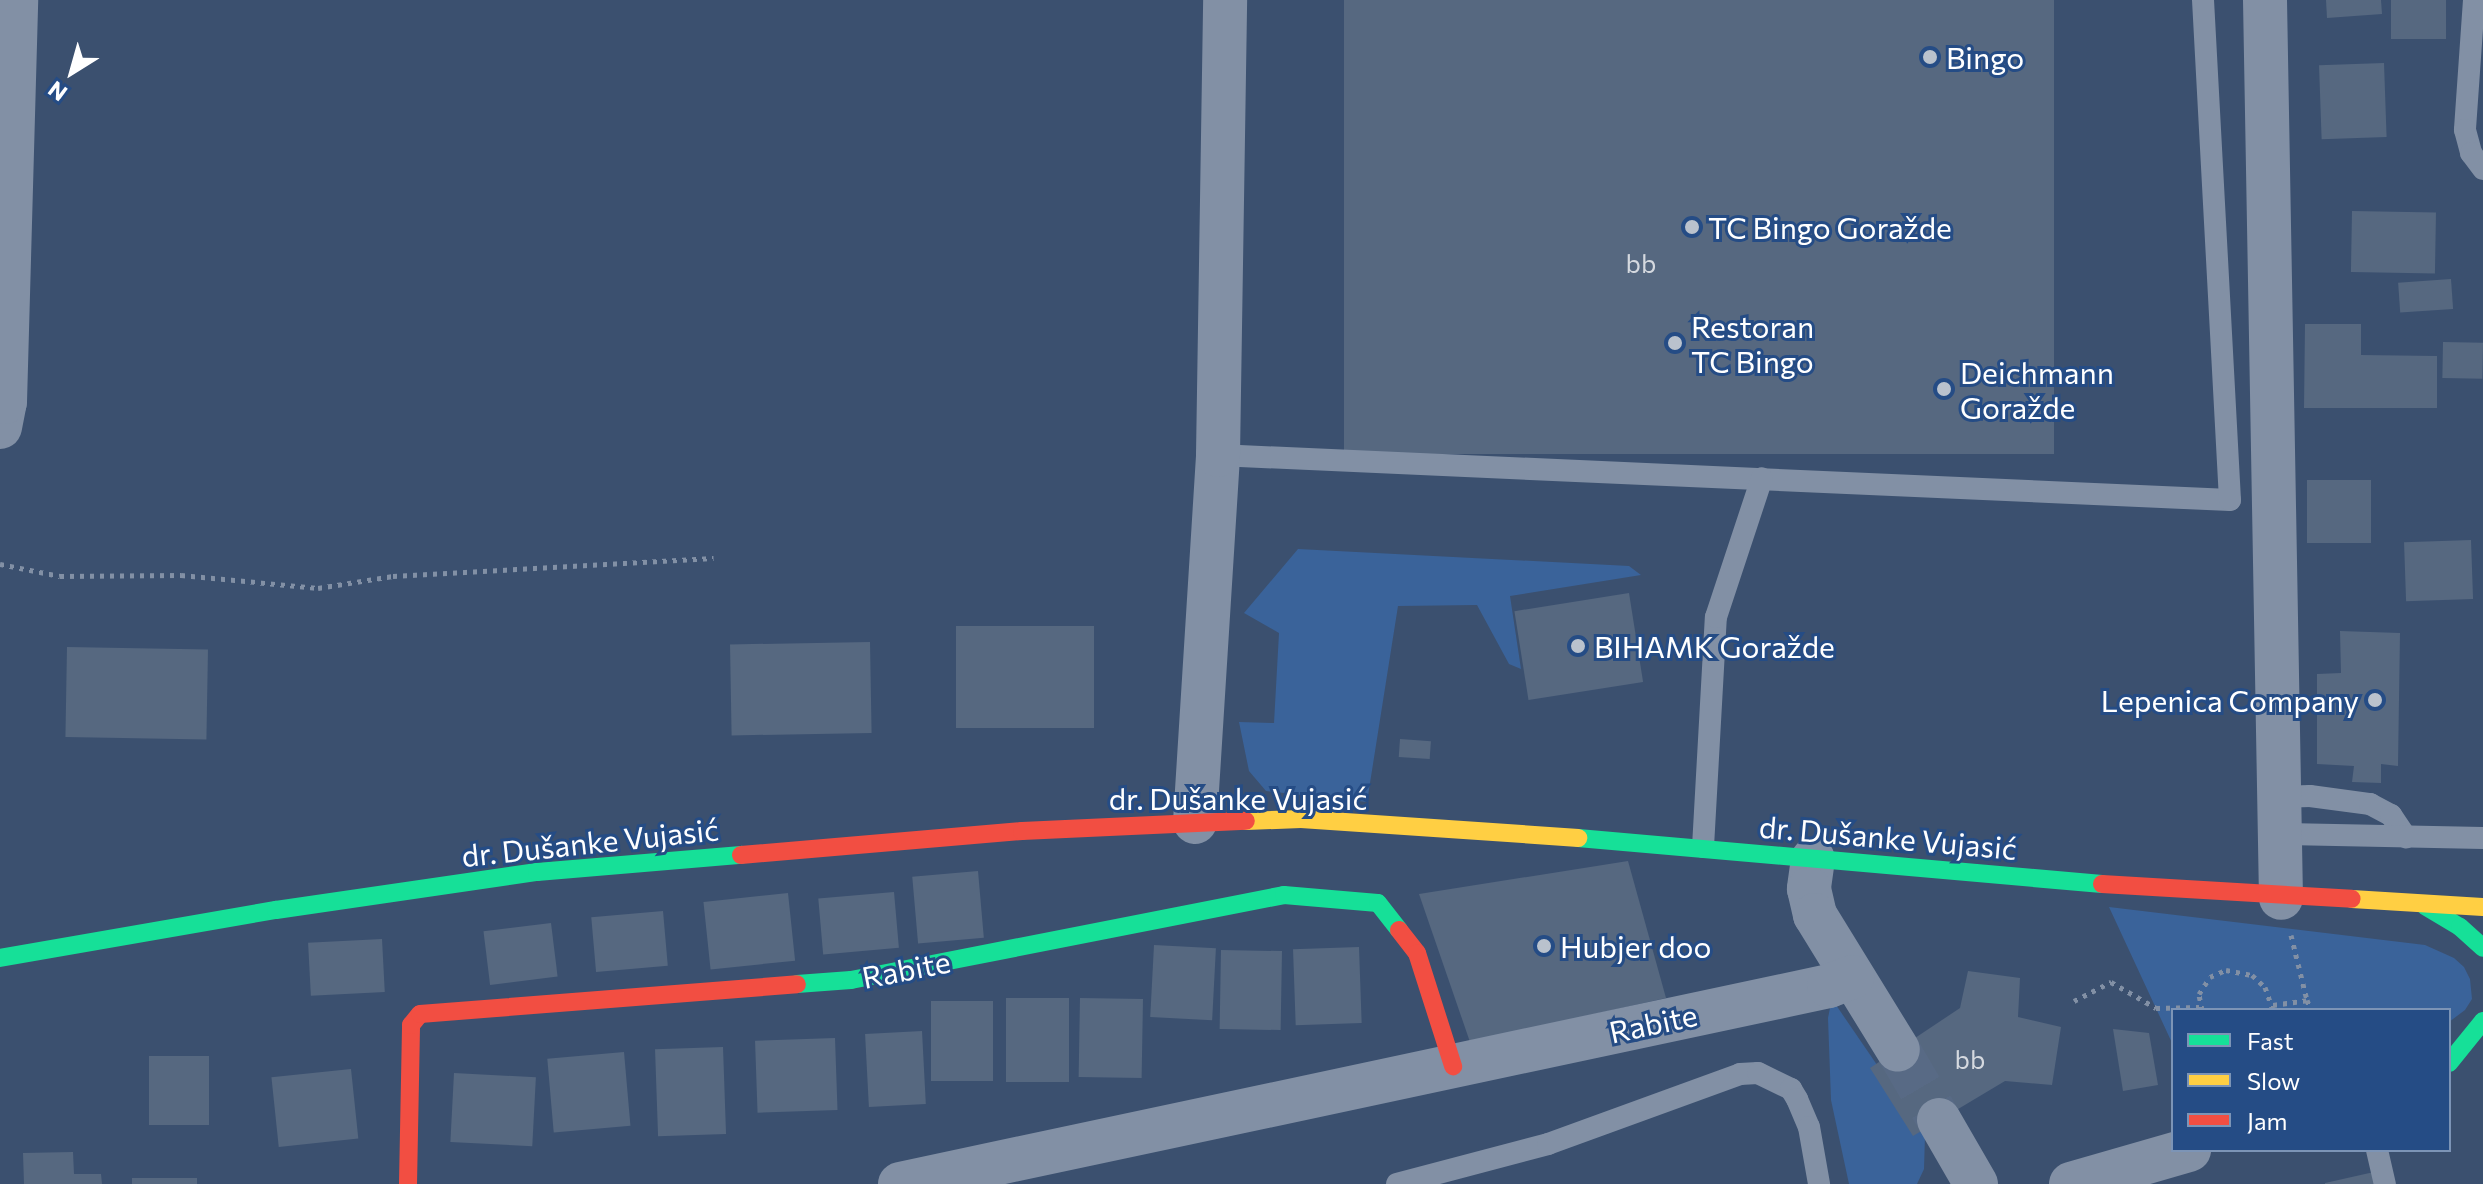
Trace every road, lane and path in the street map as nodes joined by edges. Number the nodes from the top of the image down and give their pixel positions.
1 (16, 0) edge
2 (1225, 0) edge
3 (2203, 0) edge
4 (2265, 0) edge
5 (2474, 0) edge
6 (2483, 169) edge
7 (0, 427) edge
8 (1218, 455) junction
9 (1762, 478) junction
10 (713, 558) dead end
11 (0, 564) edge
12 (2279, 816) junction
13 (1195, 822) junction
14 (2406, 837) junction
15 (2483, 838) edge
16 (1703, 847) junction
17 (1813, 859) junction
18 (2281, 898) junction
19 (2423, 905) junction
20 (2483, 907) edge
21 (2483, 948) edge
22 (0, 958) edge
23 (1852, 977) junction
24 (2307, 1000) junction
25 (2074, 1001) dead end
26 (2201, 1008) edge
27 (2273, 1008) edge
28 (2310, 1008) edge
29 (2483, 1021) edge
30 (1898, 1050) tunnel mouth
31 (2483, 1058) edge
32 (2451, 1061) edge
33 (1453, 1066) junction
34 (2451, 1070) edge
35 (1939, 1120) tunnel mouth
36 (2182, 1152) edge
37 (2377, 1152) edge
38 (408, 1184) edge
39 (900, 1184) edge
40 (1397, 1184) edge
41 (1819, 1184) edge
42 (1976, 1184) edge
43 (2071, 1184) edge
44 (2385, 1184) edge

1 - 7 street
2 - 8 street
3 - 9 lane
4 - 12 street
5 - 6 lane
8 - 9 lane
8 - 13 street
9 - 16 lane
10 - 11 path
12 - 14 lane
12 - 14 lane
12 - 18 street
13 - 16 main road, dr. Dušanke Vujasić
13 - 22 main road, dr. Dušanke Vujasić
14 - 15 lane
16 - 17 main road, dr. Dušanke Vujasić
17 - 18 main road, dr. Dušanke Vujasić
17 - 23 street
18 - 19 main road, dr. Dušanke Vujasić
18 - 24 path
19 - 20 main road, dr. Dušanke Vujasić
19 - 21 main road
23 - 30 street
23 - 33 street, Rabite
24 - 27 path
24 - 28 path
25 - 26 path
26 - 27 path
29 - 32 main road
31 - 34 street
33 - 38 main road, Rabite
33 - 39 street, Rabite
35 - 42 street
36 - 43 street
37 - 44 lane
40 - 41 lane

